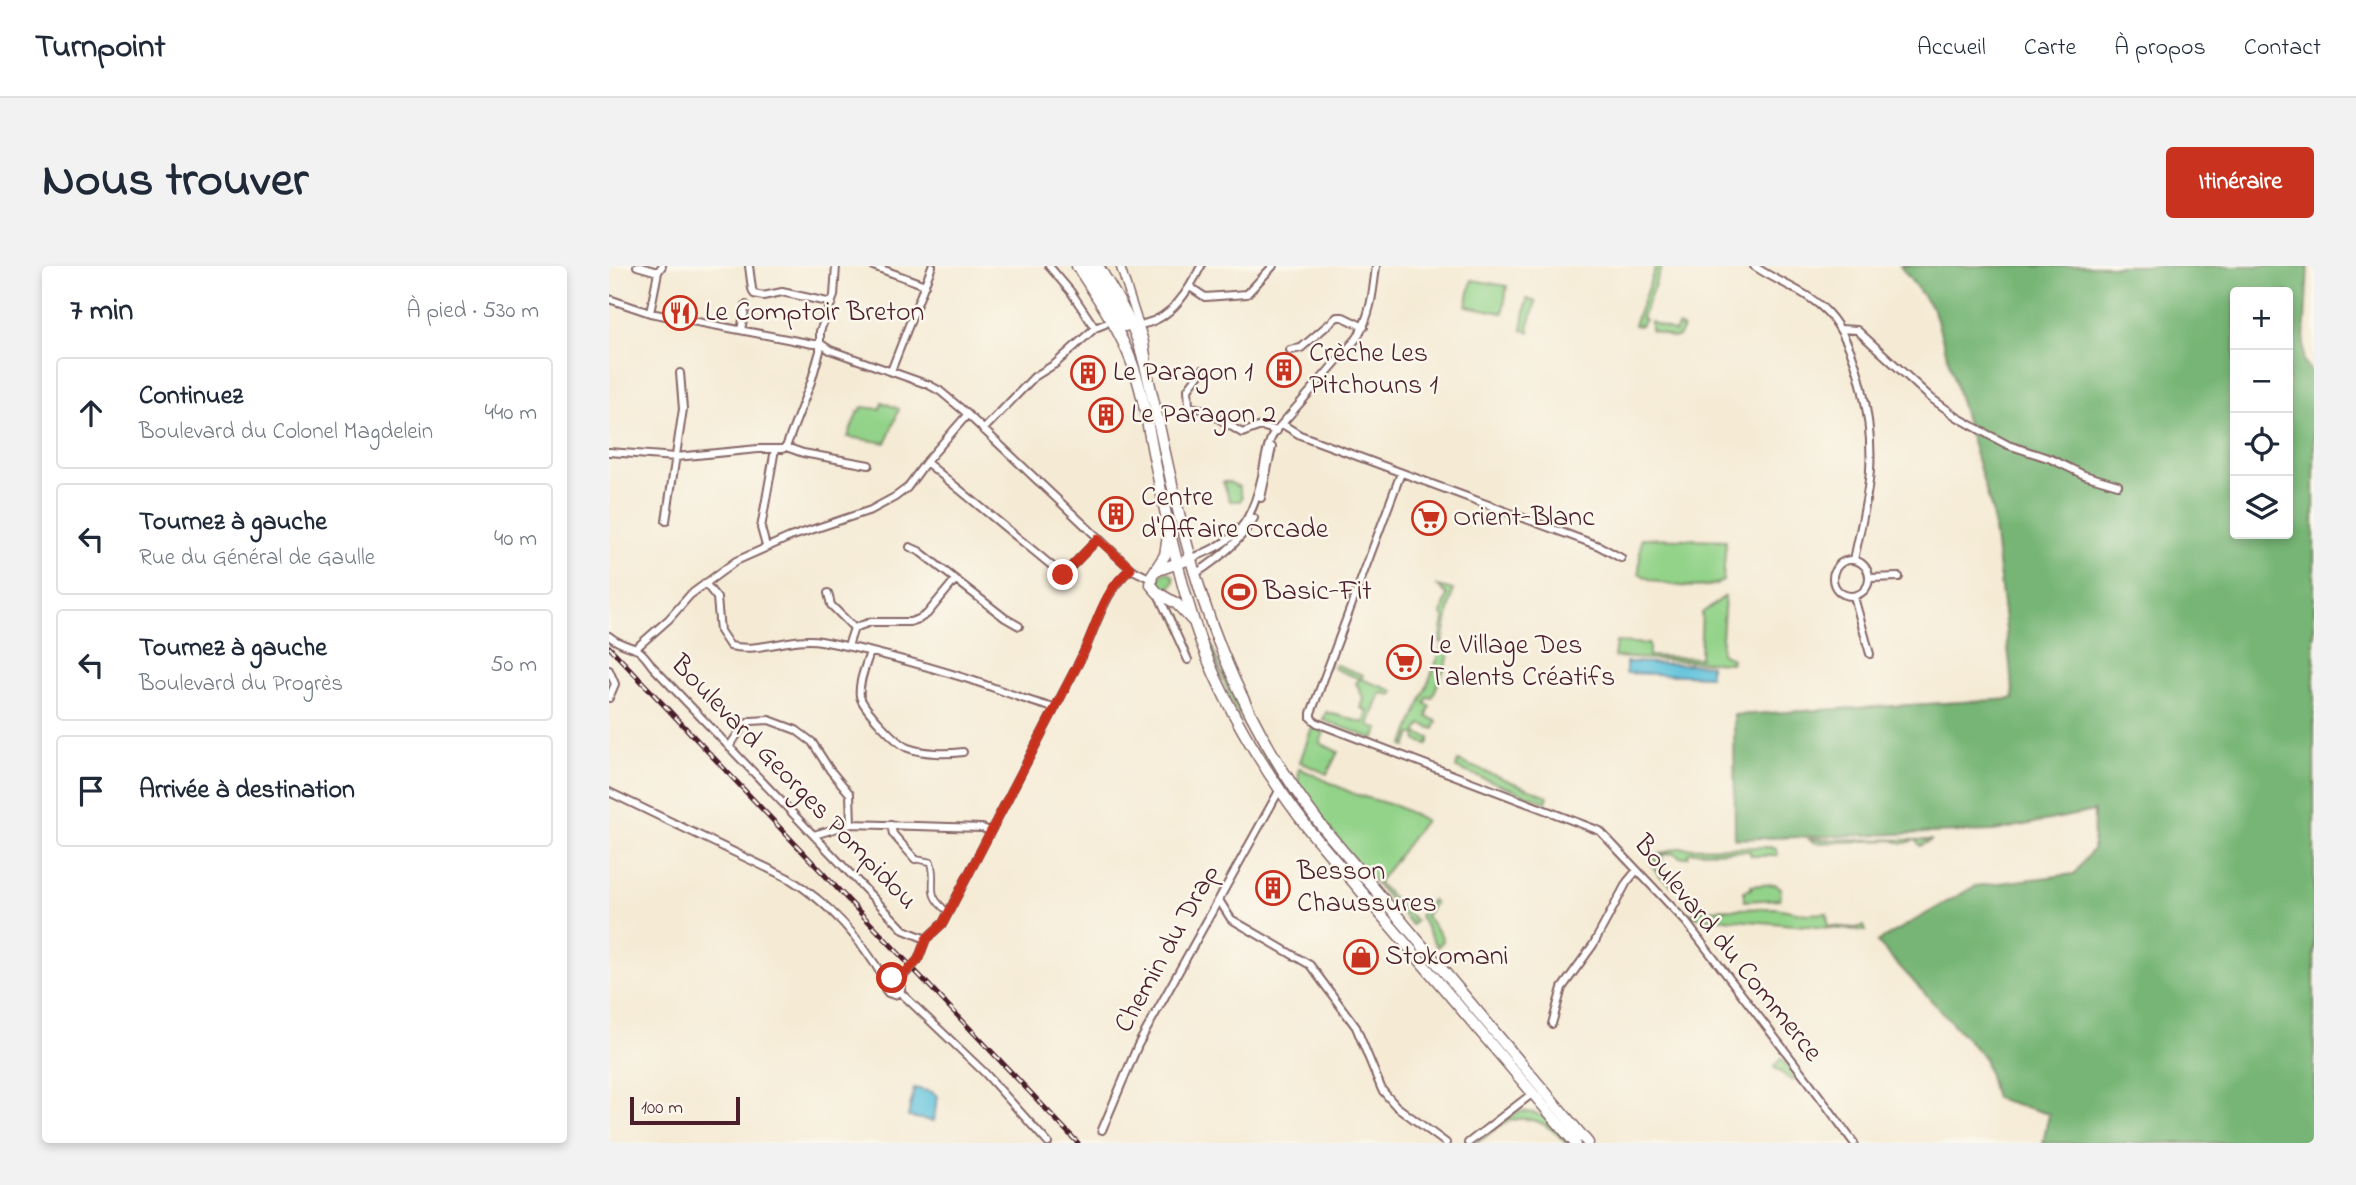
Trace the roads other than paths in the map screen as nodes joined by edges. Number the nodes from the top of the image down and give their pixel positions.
1 (637, 266) edge
2 (749, 266) edge
3 (836, 266) edge
4 (873, 266) edge
5 (932, 266) edge
6 (1049, 266) edge
7 (1077, 266) edge
8 (1087, 266) edge
9 (1098, 266) edge
10 (1120, 266) edge
11 (1201, 266) edge
12 (1273, 266) edge
13 (1376, 266) edge
14 (1754, 266) edge
15 (660, 269) edge
16 (925, 285) junction
17 (1190, 287) junction
18 (609, 299) edge
19 (832, 303) junction
20 (746, 305) dead end
21 (650, 313) junction
22 (1105, 324) dead end
23 (1144, 324) dead end
24 (1364, 327) junction
25 (1095, 328) junction
26 (1840, 329) junction
27 (741, 330) junction
28 (821, 344) junction
29 (1290, 350) dead end
30 (1202, 370) dead end
31 (891, 371) junction
32 (680, 373) dead end
33 (1148, 377) junction
34 (967, 415) junction
35 (1282, 424) junction
36 (983, 430) junction
37 (1277, 431) junction
38 (786, 447) junction
39 (775, 449) junction
40 (609, 452) edge
41 (676, 457) junction
42 (926, 462) junction
43 (869, 465) dead end
44 (1401, 473) junction
45 (2118, 485) dead end
46 (666, 521) dead end
47 (1169, 528) junction
48 (1098, 539) junction
49 (766, 546) junction
50 (910, 547) dead end
51 (1621, 558) dead end
52 (1190, 559) junction
53 (1854, 560) junction
54 (1177, 564) junction
55 (1131, 569) junction
56 (1195, 574) junction
57 (1153, 575) junction
58 (1899, 577) dead end
59 (1870, 578) junction
60 (955, 580) junction
61 (705, 583) junction
62 (1182, 583) junction
63 (828, 593) dead end
64 (1160, 593) junction
65 (1854, 597) junction
66 (1194, 623) junction
67 (1019, 626) dead end
68 (854, 628) junction
69 (609, 636) edge
70 (848, 646) junction
71 (635, 649) junction
72 (870, 652) junction
73 (1870, 654) dead end
74 (1188, 660) dead end
75 (609, 670) edge
76 (609, 698) edge
77 (1055, 708) junction
78 (729, 747) junction
79 (963, 752) dead end
80 (1279, 791) junction
81 (609, 792) edge
82 (851, 824) junction
83 (891, 825) junction
84 (990, 831) junction
85 (814, 835) junction
86 (915, 859) joint
87 (1637, 870) junction
88 (1219, 900) junction
89 (948, 912) junction
90 (926, 939) junction
91 (898, 980) junction
92 (886, 982) junction
93 (900, 992) junction
94 (1552, 1024) dead end
95 (1533, 1093) junction
96 (1102, 1130) dead end
97 (1048, 1143) edge
98 (1446, 1143) edge
99 (1468, 1143) edge
100 (1575, 1143) edge
101 (1588, 1143) edge
102 (1854, 1143) edge

1 - 15 street
2 - 19 street
3 - 19 street
4 - 16 street
5 - 16 street
6 - 25 street
7 - 47 main road
8 - 33 main road
9 - 33 main road
10 - 33 street
11 - 17 street
12 - 17 street
13 - 24 street
14 - 26 street
15 - 21 street
16 - 31 street
17 - 23 street
18 - 21 street
19 - 28 street
20 - 27 street
21 - 27 street
22 - 25 street
24 - 29 street
24 - 35 street
25 - 36 street
26 - 45 street
26 - 53 street
27 - 28 street
28 - 31 street
28 - 38 street
30 - 37 street
31 - 34 street
32 - 41 street
33 - 52 main road
34 - 36 street
34 - 42 street
35 - 37 street
35 - 44 street
36 - 48 street
37 - 52 street
37 - 56 street
38 - 39 street
38 - 43 street
39 - 41 street
39 - 49 street
40 - 41 street
41 - 46 street
42 - 48 street
42 - 49 street
44 - 51 street
44 - 87 street, Boulevard du Commerce
47 - 54 main road
47 - 57 main road
48 - 55 street
49 - 61 street
50 - 60 street
52 - 54 main road
52 - 56 main road
53 - 59 street
53 - 65 street
54 - 57 main road
54 - 62 main road
55 - 57 street
55 - 77 street
56 - 62 main road
56 - 101 main road
57 - 64 main road
58 - 59 street
59 - 65 street
60 - 67 street
60 - 68 street
61 - 70 street
61 - 71 street
62 - 64 main road
62 - 66 main road
63 - 68 street
64 - 66 main road
64 - 74 street
65 - 73 street
66 - 80 main road
68 - 70 street
69 - 71 street, Boulevard Georges Pompidou
70 - 72 street
71 - 78 street, Boulevard Georges Pompidou
72 - 77 street
72 - 79 street
75 - 76 street
77 - 84 street
78 - 82 street
78 - 85 street, Boulevard Georges Pompidou
80 - 88 street, Chemin du Drap
80 - 95 main road
81 - 92 street
82 - 83 street
82 - 85 street
83 - 84 street
83 - 86 street
84 - 89 street
85 - 90 street, Boulevard Georges Pompidou
86 - 89 street
87 - 94 street
87 - 102 street, Boulevard du Commerce
88 - 96 street, Chemin du Drap
88 - 98 street
89 - 90 street
90 - 91 street, bridge
91 - 92 street
91 - 93 street
92 - 93 street
93 - 97 street
95 - 99 street
95 - 100 main road

